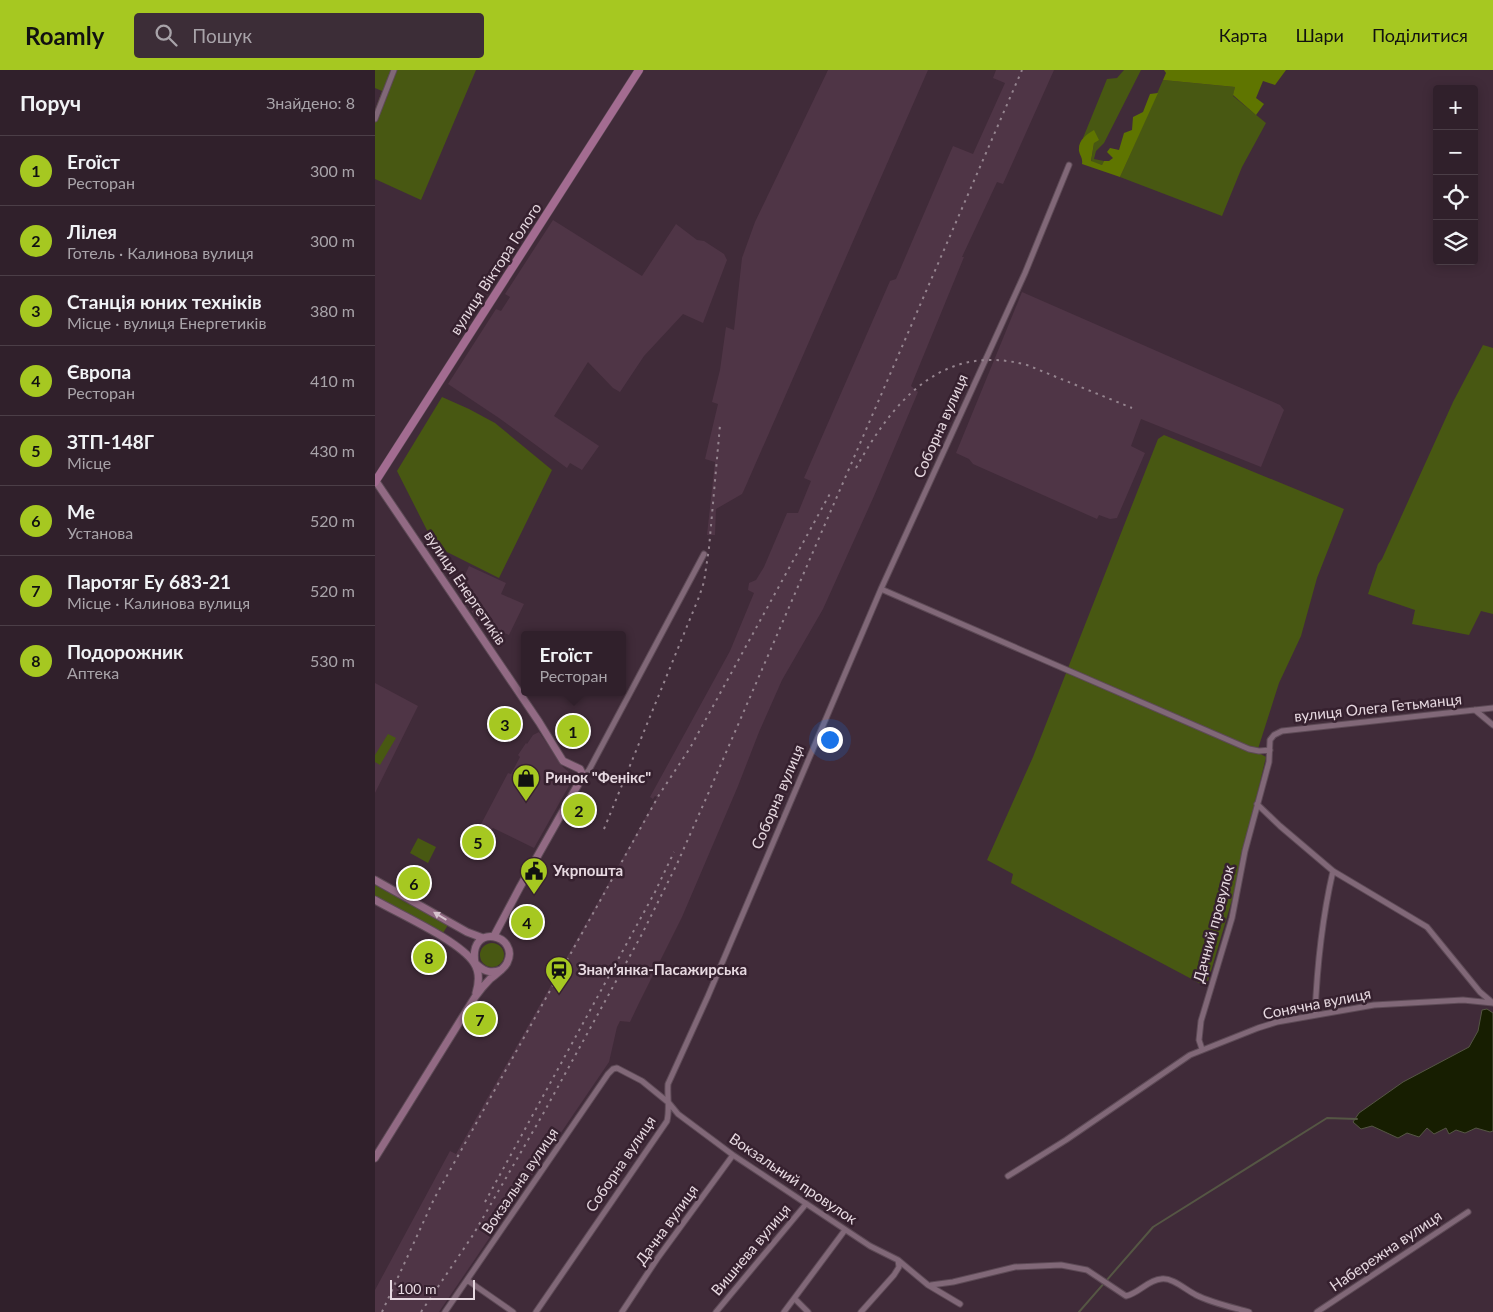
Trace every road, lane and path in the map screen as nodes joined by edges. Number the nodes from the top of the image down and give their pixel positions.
1 (394, 70) edge
2 (639, 70) edge
3 (375, 119) edge
4 (1069, 165) dead end
5 (375, 481) edge
6 (704, 554) dead end
7 (881, 589) junction
8 (521, 696) edge
9 (521, 696) edge
10 (1493, 708) edge
11 (1475, 710) junction
12 (1493, 725) edge
13 (1270, 740) joint
14 (1270, 750) junction
15 (580, 781) junction
16 (1257, 804) junction
17 (1333, 871) junction
18 (375, 880) edge
19 (375, 900) edge
20 (494, 936) junction
21 (483, 938) junction
22 (475, 964) junction
23 (501, 970) junction
24 (475, 997) junction
25 (1493, 1003) edge
26 (1315, 1016) junction
27 (1202, 1049) junction
28 (617, 1068) joint
29 (669, 1103) junction
30 (733, 1155) junction
31 (375, 1158) edge
32 (1008, 1176) dead end
33 (806, 1204) junction
34 (1468, 1212) dead end
35 (845, 1230) junction
36 (898, 1260) junction
37 (467, 1280) junction
38 (928, 1285) junction
39 (795, 1299) junction
40 (960, 1304) dead end
41 (1222, 1304) junction
42 (445, 1312) edge
43 (513, 1312) edge
44 (536, 1312) edge
45 (622, 1312) edge
46 (716, 1312) edge
47 (784, 1312) edge
48 (808, 1312) edge
49 (861, 1312) edge
50 (1229, 1312) edge
51 (1249, 1312) edge
52 (1317, 1312) edge

1 - 3 street
2 - 5 main road, вулиця Віктора Голого
4 - 7 street, Соборна вулиця
5 - 9 street, вулиця Енергетиків
6 - 15 street
7 - 14 street
7 - 29 street, Соборна вулиця
8 - 15 street, вулиця Енергетиків
10 - 11 street, вулиця Олега Гетьманця
11 - 12 street
11 - 13 street, вулиця Олега Гетьманця
13 - 14 street, Дачний провулок
14 - 16 street, Дачний провулок
15 - 20 street
16 - 17 street
16 - 27 street, Дачний провулок
17 - 25 street
17 - 26 street
21 -> 18 street
19 - 22 street
20 - 21 street
20 - 23 street
21 - 22 street
22 - 23 street
22 - 24 street
23 - 24 street
24 - 31 street
25 - 26 street, Сонячна вулиця
26 - 27 street, Сонячна вулиця
27 - 32 street, Сонячна вулиця
28 - 29 street, Вокзальний провулок
28 - 37 street, Вокзальна вулиця
29 - 30 street, Вокзальний провулок
29 - 44 street, Соборна вулиця
30 - 33 street, Вокзальний провулок
30 - 45 street, Дачна вулиця
33 - 35 street, Вокзальний провулок
33 - 46 street, Вишнева вулиця
34 - 52 street, Набережна вулиця
35 - 36 street, Вокзальний провулок
35 - 39 street
36 - 38 street, Вокзальний провулок
36 - 49 street
37 - 42 street, Вокзальна вулиця
37 - 43 street
38 - 40 street, Вокзальний провулок
38 - 41 street
39 - 47 street
39 - 48 street
41 - 50 street
41 - 51 street

